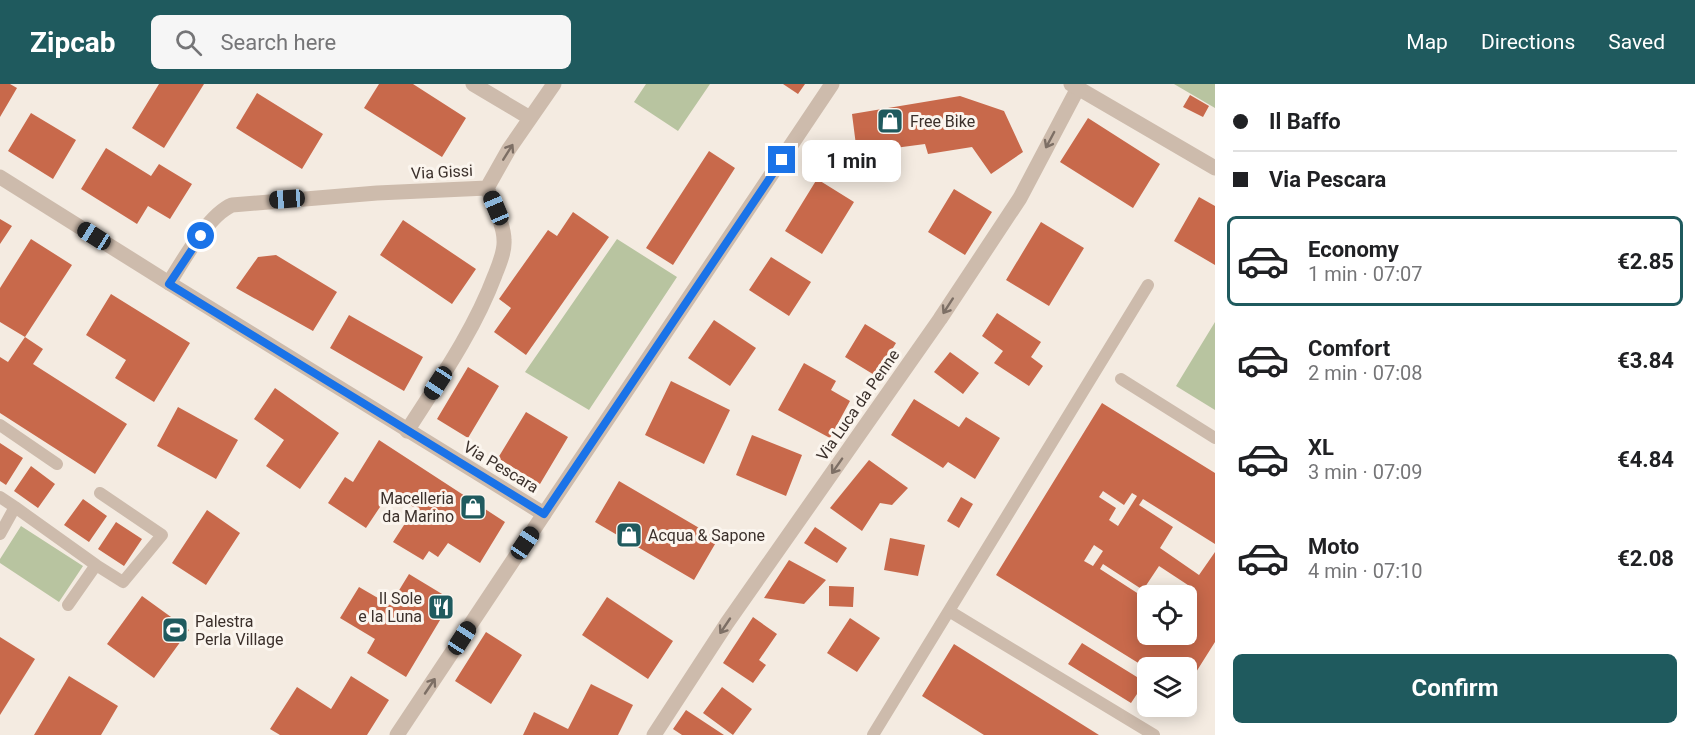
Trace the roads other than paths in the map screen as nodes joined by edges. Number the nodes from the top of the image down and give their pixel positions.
1 (473, 84) edge
2 (554, 84) edge
3 (832, 84) edge
4 (1076, 85) edge
5 (530, 118) junction
6 (1215, 168) edge
7 (0, 177) edge
8 (487, 188) junction
9 (169, 284) junction
10 (1148, 285) dead end
11 (1121, 379) dead end
12 (0, 424) edge
13 (407, 431) junction
14 (1215, 438) edge
15 (57, 464) dead end
16 (100, 493) dead end
17 (0, 497) edge
18 (15, 507) junction
19 (544, 514) junction
20 (0, 534) edge
21 (96, 565) junction
22 (68, 605) dead end
23 (949, 611) junction
24 (397, 735) edge
25 (654, 735) edge
26 (873, 735) edge
27 (1154, 735) edge

1 - 5 street
2 - 5 street
3 - 19 street, Via Pescara
4 - 6 street
4 -> 25 street, Via Luca da Penne
8 -> 5 street
7 - 9 street, Via Pescara
8 - 9 street, Via Gissi
8 - 13 street, Via Gissi
9 - 13 street, Via Pescara
10 - 23 lane
11 - 14 lane
12 - 15 lane
13 - 19 street, Via Pescara
16 - 21 lane
17 - 18 lane
18 - 20 lane
18 - 21 lane
24 -> 19 street
21 - 22 lane
23 - 26 lane
23 - 27 lane

